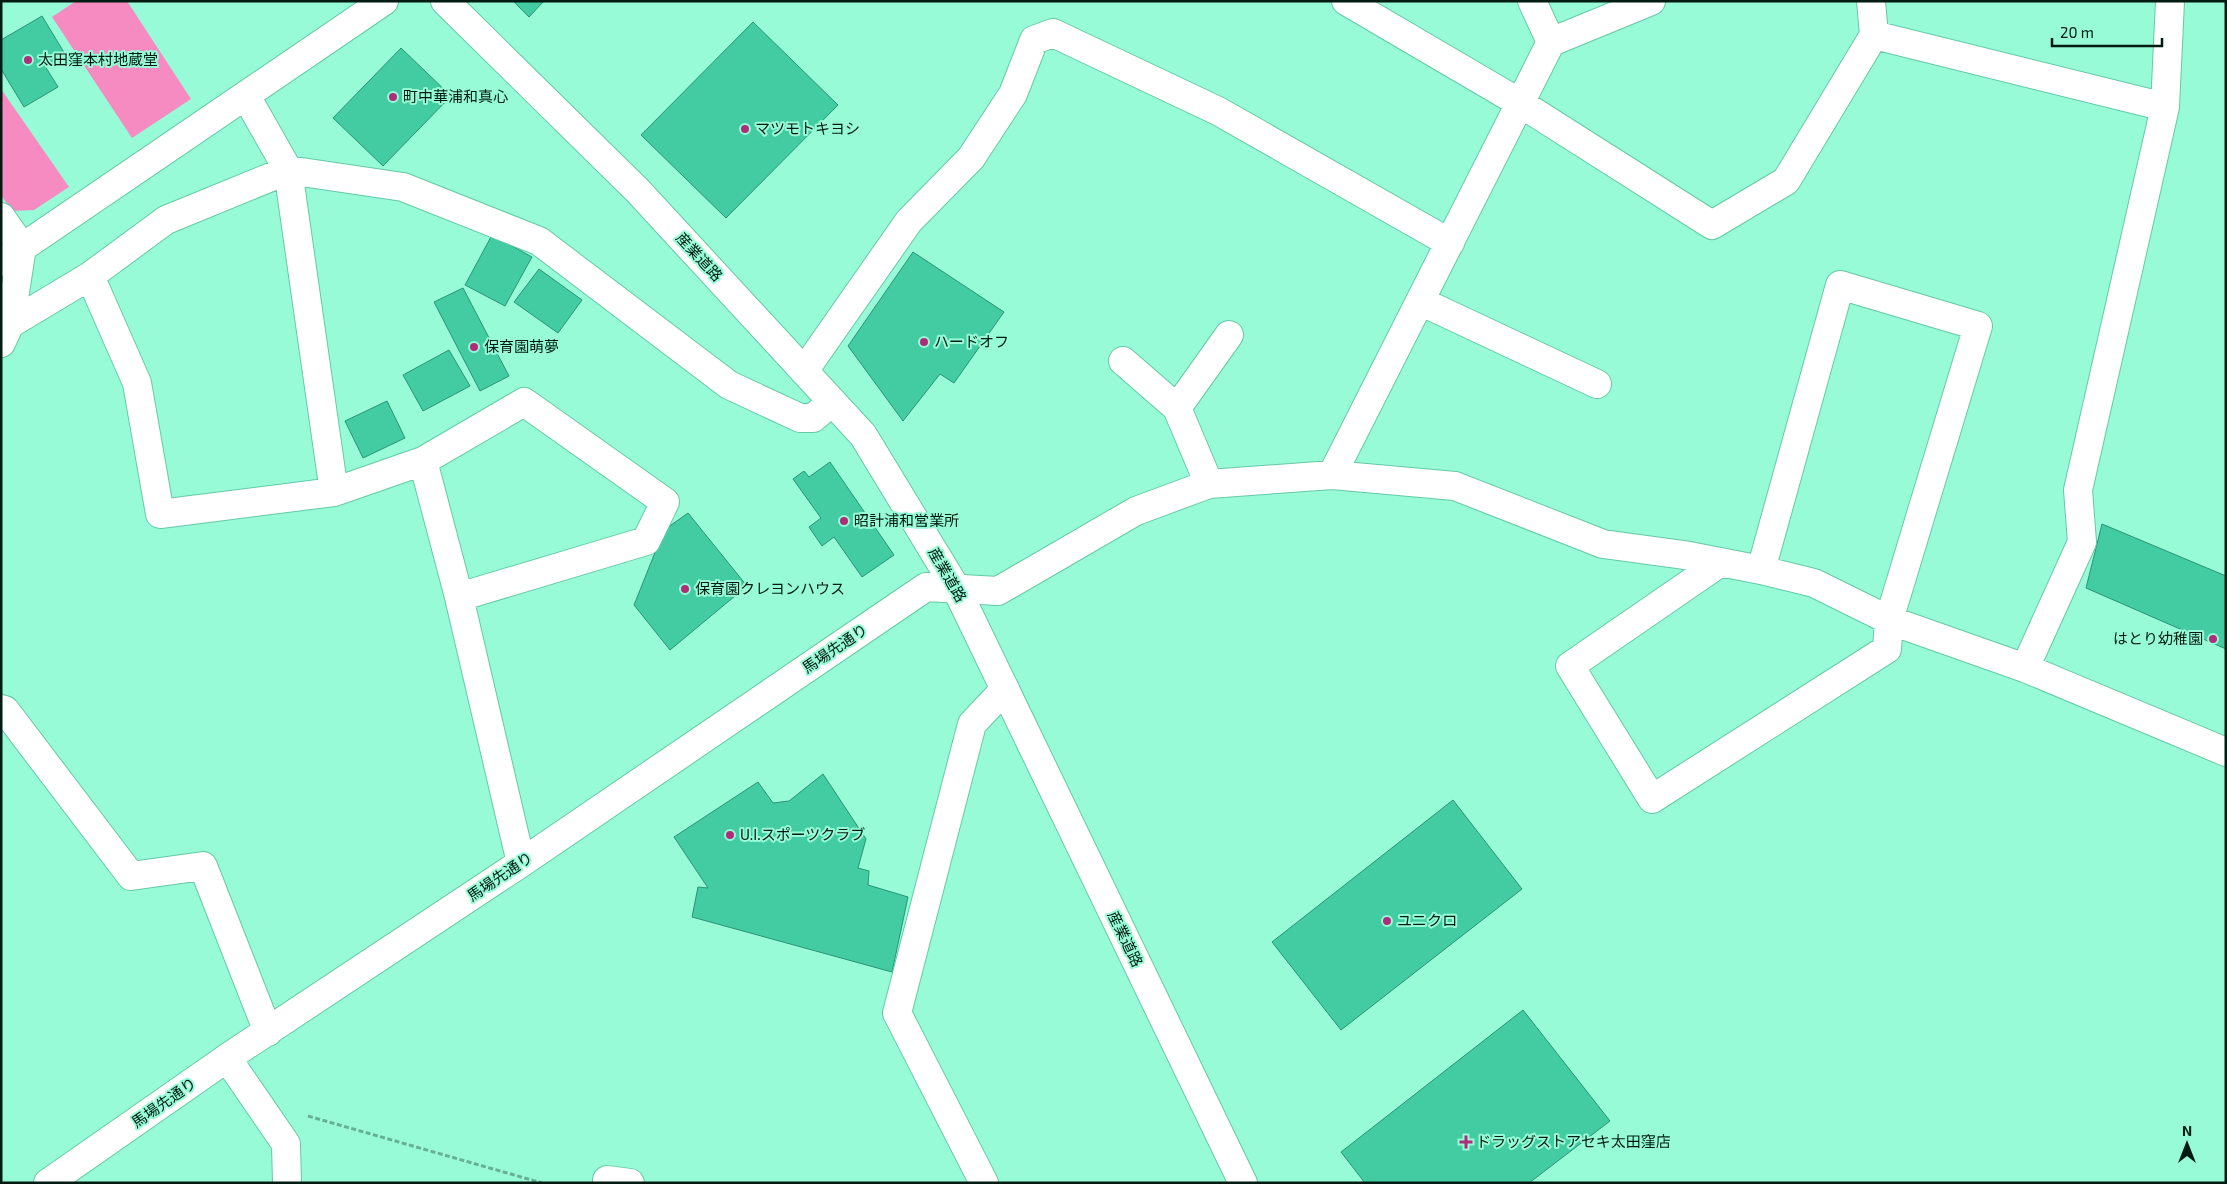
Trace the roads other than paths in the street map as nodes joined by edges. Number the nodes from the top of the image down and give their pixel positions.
1 (384, 1) edge
2 (445, 1) edge
3 (1346, 1) edge
4 (1532, 1) edge
5 (1651, 1) edge
6 (1871, 1) edge
7 (2170, 1) edge
8 (1874, 35) junction
9 (1551, 42) junction
10 (246, 96) junction
11 (1520, 103) junction
12 (2165, 107) junction
13 (288, 170) junction
14 (1, 217) edge
15 (1450, 243) junction
16 (12, 255) edge
17 (90, 276) junction
18 (1420, 300) junction
19 (5, 334) edge
20 (1229, 335) dead end
21 (1123, 361) dead end
22 (804, 371) junction
23 (1597, 384) dead end
24 (832, 402) junction
25 (1177, 408) junction
26 (423, 461) junction
27 (1332, 475) junction
28 (1209, 484) junction
29 (334, 492) junction
30 (1721, 562) junction
31 (1761, 570) junction
32 (956, 588) junction
33 (459, 597) junction
34 (1889, 620) junction
35 (2026, 668) junction
36 (1005, 689) junction
37 (1, 709) edge
38 (2226, 752) edge
39 (521, 863) junction
40 (268, 1032) junction
41 (227, 1058) junction
42 (48, 1183) edge
43 (287, 1183) edge
44 (984, 1183) edge
45 (1242, 1183) edge

1 - 10 street
2 - 22 street, 産業道路
3 - 11 street
4 - 9 street
5 - 9 street
6 - 8 street
7 - 12 street
8 - 11 street
8 - 12 street
9 - 11 street
10 - 13 street
10 - 16 street
11 - 15 street
12 - 35 street
13 - 17 street
13 - 24 street
13 - 29 street
14 - 16 street
15 - 18 street
15 - 22 street
16 - 19 street
17 - 19 street
17 - 29 street
18 - 23 street
18 - 27 street
20 - 25 street
21 - 25 street
22 - 24 street, 産業道路
24 - 32 street, 産業道路
25 - 28 street
26 - 29 street
26 - 33 street
26 - 33 street
27 - 28 street, 馬場先通り
27 - 30 street, 馬場先通り
28 - 32 street, 馬場先通り
30 - 31 street, 馬場先通り
30 - 34 street
31 - 34 street, 馬場先通り
31 - 34 street
32 - 36 street, 産業道路
32 - 39 street, 馬場先通り
33 - 39 street
34 - 35 street, 馬場先通り
35 - 38 street, 馬場先通り
36 - 44 street
36 - 45 street, 産業道路
37 - 40 street
39 - 40 street, 馬場先通り
40 - 41 street, 馬場先通り
41 - 42 street, 馬場先通り
41 - 43 street

